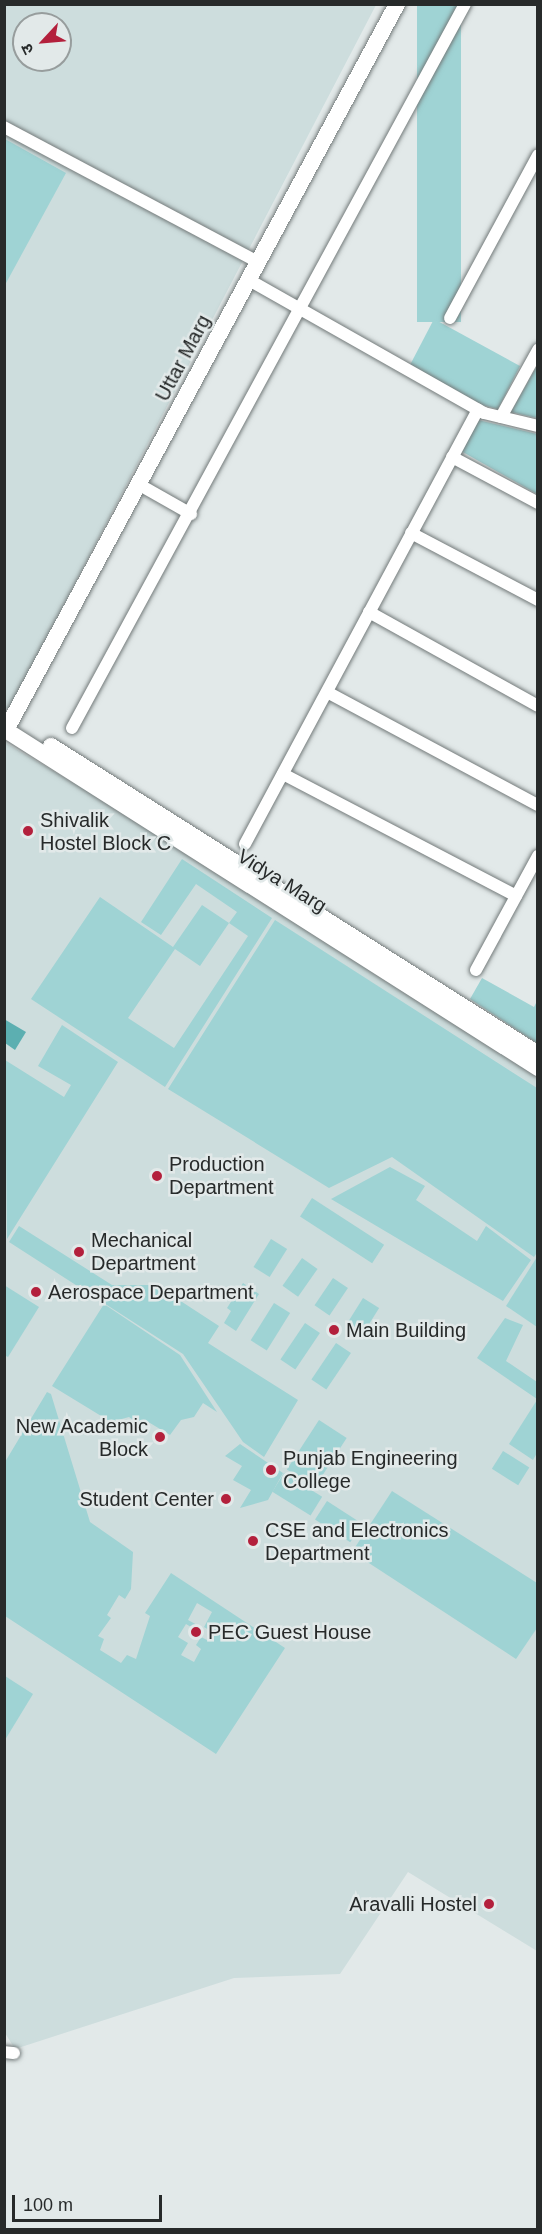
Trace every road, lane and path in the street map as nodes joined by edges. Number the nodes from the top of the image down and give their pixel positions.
1 (397, 4) edge
2 (465, 4) edge
3 (4, 127) edge
4 (537, 155) edge
5 (258, 262) junction
6 (249, 280) junction
7 (301, 310) junction
8 (450, 318) dead end
9 (537, 350) edge
10 (478, 410) junction
11 (501, 417) junction
12 (537, 426) edge
13 (452, 457) junction
14 (138, 484) junction
15 (537, 503) edge
16 (190, 514) junction
17 (411, 533) junction
18 (537, 600) edge
19 (369, 612) junction
20 (327, 692) junction
21 (537, 706) edge
22 (6, 724) edge
23 (72, 728) dead end
24 (283, 774) junction
25 (537, 805) edge
26 (245, 844) dead end
27 (537, 856) edge
28 (516, 896) junction
29 (476, 970) dead end
30 (537, 1054) edge
31 (537, 1068) edge

1 - 5 main road, Uttar Marg
2 - 7 street
3 - 5 street
4 - 8 street
5 - 6 main road, Uttar Marg
6 - 7 street
6 - 14 main road, Uttar Marg
7 - 10 street
7 - 16 street
9 - 11 street
10 - 11 street
10 - 13 street
11 - 12 street
13 - 15 street
13 - 17 street
14 - 16 street
14 - 22 main road, Uttar Marg
16 - 23 street
17 - 18 street
17 - 19 street
19 - 20 street
19 - 21 street
20 - 24 street
20 - 25 street
22 - 30 main road, Vidya Marg
22 - 31 main road, Vidya Marg
24 - 26 street
24 - 28 street
27 - 28 street
28 - 29 street

